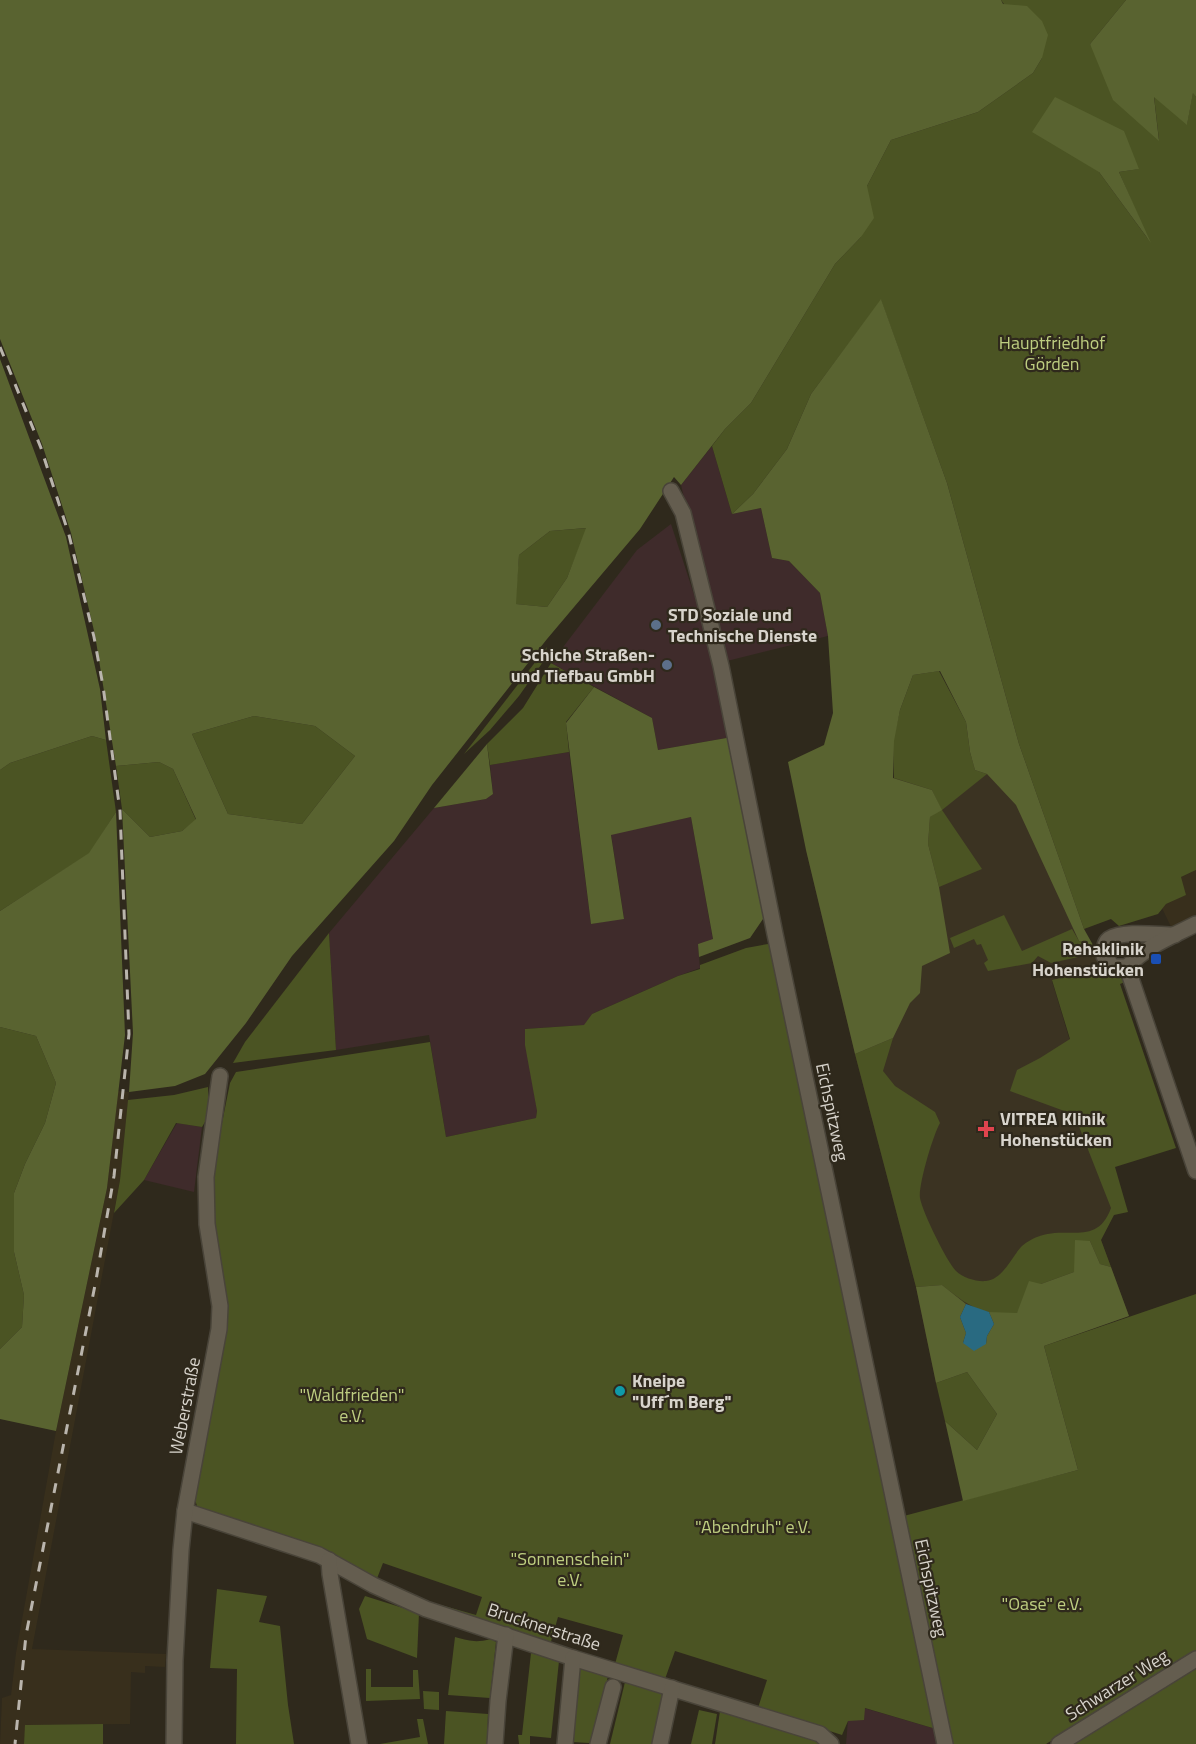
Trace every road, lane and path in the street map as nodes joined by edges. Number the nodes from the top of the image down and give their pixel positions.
1 (671, 491) dead end
2 (1196, 924) edge
3 (1175, 935) junction
4 (1127, 967) junction
5 (220, 1076) dead end
6 (1196, 1171) edge
7 (185, 1511) junction
8 (329, 1560) junction
9 (506, 1635) junction
10 (573, 1658) junction
11 (1196, 1659) edge
12 (612, 1687) dead end
13 (672, 1688) junction
14 (174, 1744) edge
15 (360, 1744) edge
16 (495, 1744) edge
17 (565, 1744) edge
18 (598, 1744) edge
19 (660, 1744) edge
20 (831, 1744) edge
21 (945, 1744) edge
22 (1059, 1744) edge

1 - 21 street, Eichspitzweg
2 - 3 street
3 - 4 street
3 - 4 street
4 - 6 street
5 - 7 street, Weberstraße
7 - 8 street, Brucknerstraße
7 - 14 street, Weberstraße
8 - 9 street, Brucknerstraße
8 - 15 street
9 - 10 street, Brucknerstraße
9 - 16 street
10 - 13 street, Brucknerstraße
10 - 17 street
11 - 22 street, Schwarzer Weg
12 - 18 street
13 - 19 street
13 - 20 street, Brucknerstraße

